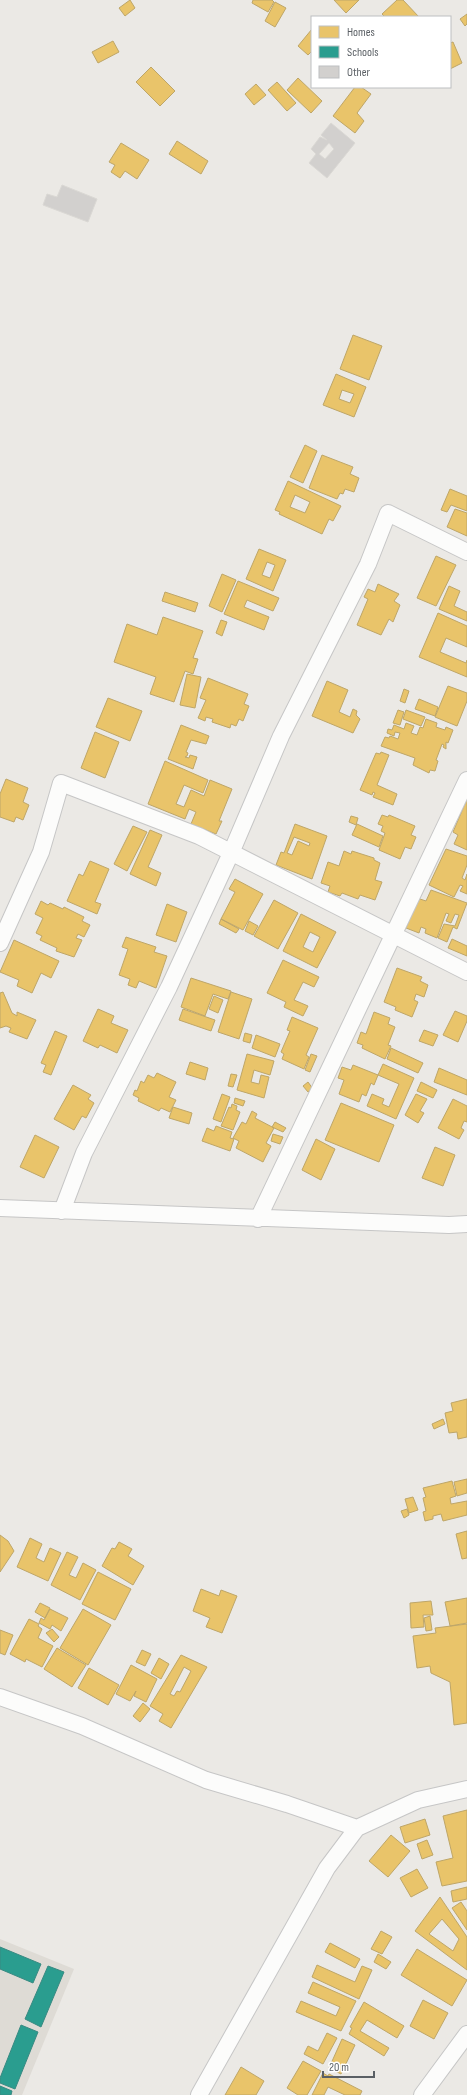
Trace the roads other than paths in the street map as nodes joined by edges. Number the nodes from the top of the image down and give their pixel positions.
1 (467, 552) edge
2 (467, 780) edge
3 (231, 852) junction
4 (394, 935) junction
5 (0, 943) edge
6 (467, 972) edge
7 (0, 1208) edge
8 (62, 1211) junction
9 (258, 1218) junction
10 (467, 1224) edge
11 (0, 1697) edge
12 (467, 1790) edge
13 (357, 1828) junction
14 (467, 2034) edge
15 (199, 2095) edge
16 (422, 2095) edge

1 - 3 street
2 - 4 street
3 - 4 street
3 - 5 street
3 - 8 street
4 - 6 street
4 - 9 street
7 - 8 street
8 - 9 street
9 - 10 street
11 - 13 street
12 - 13 street
13 - 15 street
14 - 16 street

